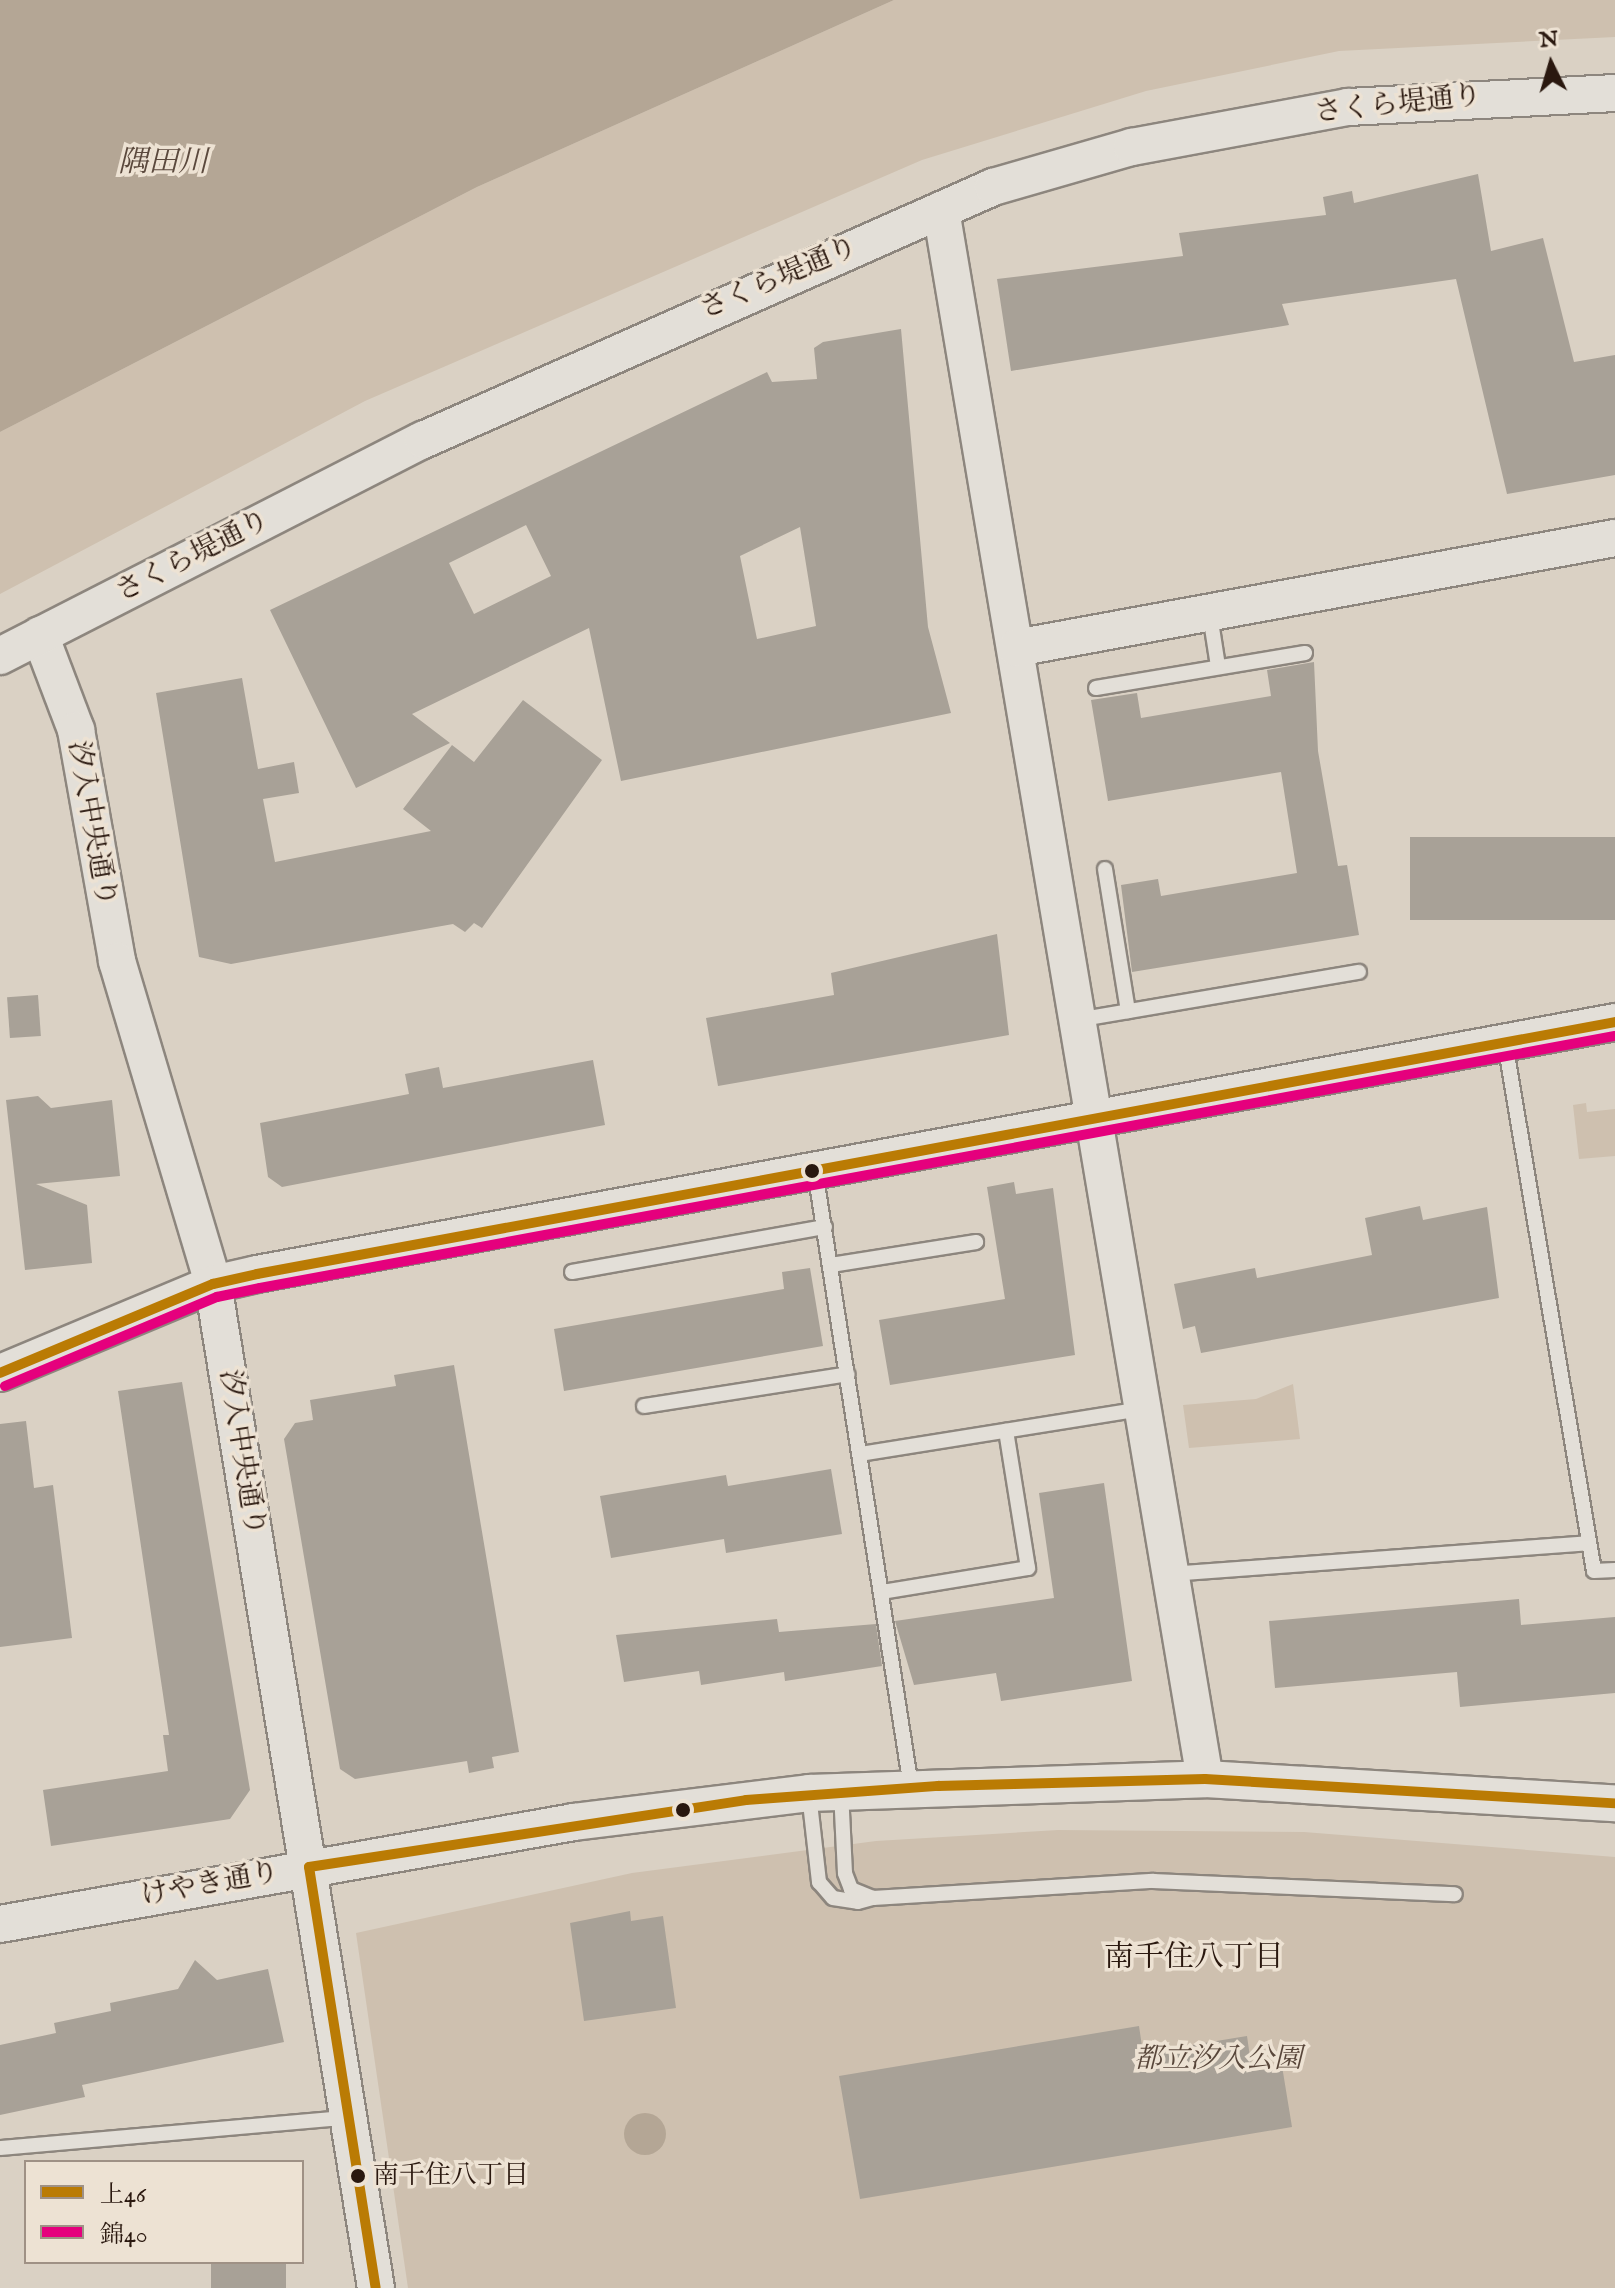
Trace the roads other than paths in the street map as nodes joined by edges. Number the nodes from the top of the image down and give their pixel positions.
1 (1615, 93) edge
2 (941, 210) junction
3 (1615, 538) edge
4 (1210, 613) junction
5 (40, 635) junction
6 (1016, 648) junction
7 (1305, 653) dead end
8 (0, 656) edge
9 (1218, 666) junction
10 (1096, 688) dead end
11 (1105, 869) dead end
12 (1359, 972) dead end
13 (1128, 1011) junction
14 (1076, 1020) junction
15 (1615, 1022) edge
16 (1505, 1043) junction
17 (1092, 1116) junction
18 (814, 1166) junction
19 (825, 1227) junction
20 (976, 1242) dead end
21 (831, 1265) junction
22 (572, 1272) dead end
23 (213, 1284) junction
24 (0, 1373) edge
25 (848, 1374) junction
26 (644, 1406) dead end
27 (1141, 1409) junction
28 (1006, 1431) junction
29 (860, 1454) junction
30 (1588, 1543) junction
31 (1615, 1570) edge
32 (1170, 1574) junction
33 (882, 1592) junction
34 (1205, 1779) junction
35 (911, 1787) junction
36 (825, 1792) junction
37 (1615, 1803) edge
38 (309, 1867) junction
39 (1455, 1894) dead end
40 (873, 1898) junction
41 (0, 1924) edge
42 (349, 2117) junction
43 (0, 2148) edge
44 (376, 2288) edge

1 - 2 street, さくら堤通り
2 - 5 street, さくら堤通り
2 - 6 street
3 - 4 street
4 - 6 street
4 - 9 lane
5 - 8 street, さくら堤通り
5 - 23 street, 汐入中央通り
6 - 14 street
7 - 9 lane
9 - 10 lane
11 - 13 lane
12 - 13 lane
13 - 14 lane
14 - 17 street
15 - 16 street
16 - 17 street
16 - 30 lane
17 - 18 street
17 - 27 street
18 - 19 lane
18 - 23 street
19 - 21 lane
19 - 22 lane
20 - 21 lane
21 - 25 lane
23 - 24 street
23 - 38 street, 汐入中央通り
25 - 26 lane
25 - 29 lane
27 - 28 lane
27 - 32 street
28 - 29 lane
28 - 33 lane
29 - 33 lane
30 - 31 lane
30 - 32 lane
32 - 34 street
33 - 35 lane
34 - 35 street, けやき通り
34 - 37 street, けやき通り
35 - 36 street, けやき通り
36 - 38 street, けやき通り
36 - 40 lane
36 - 40 lane
38 - 41 street, けやき通り
38 - 42 street, 汐入中央通り
39 - 40 lane
42 - 43 lane
42 - 44 street, 汐入中央通り

